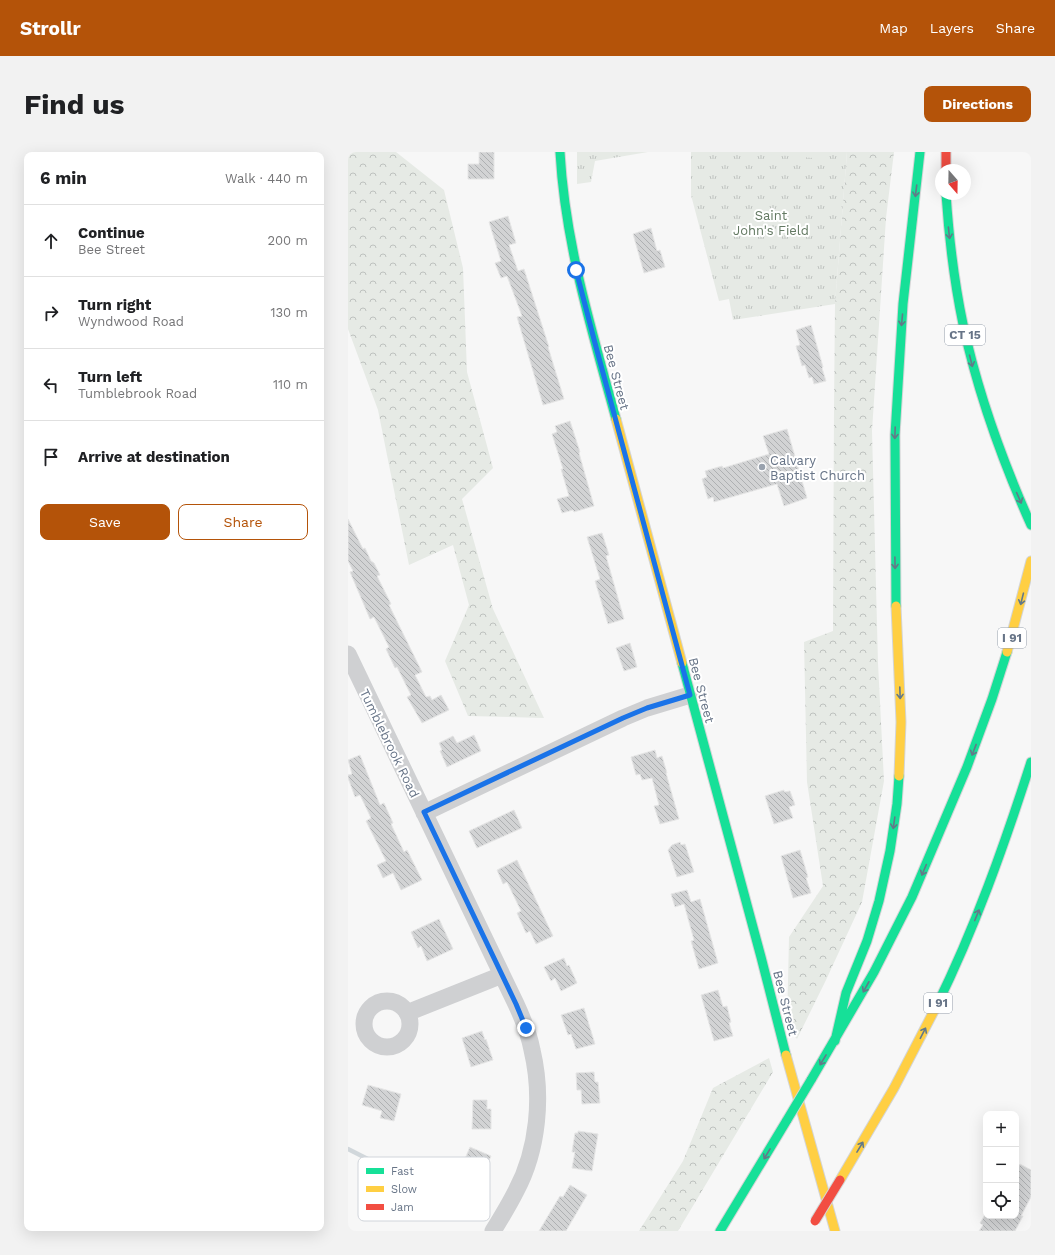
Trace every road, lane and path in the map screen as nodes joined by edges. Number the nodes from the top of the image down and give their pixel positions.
1 (560, 152) edge
2 (920, 152) edge
3 (946, 152) edge
4 (946, 164) edge
5 (947, 200) edge
6 (1031, 525) edge
7 (1031, 561) edge
8 (348, 654) edge
9 (690, 695) junction
10 (1031, 762) edge
11 (1031, 792) edge
12 (424, 812) junction
13 (1013, 816) junction
14 (502, 975) junction
15 (407, 1013) dead end
16 (835, 1041) junction
17 (493, 1231) edge
18 (720, 1231) edge
19 (809, 1231) edge
20 (835, 1231) edge

1 - 9 main road, Bee Street
2 -> 16 main road
3 - 4 main road
5 -> 6 main road, CT 15
7 -> 16 main road, I 91
8 - 12 street, Tumblebrook Road
9 - 12 street
9 - 20 main road, Bee Street
10 - 13 main road, I 91
11 - 13 main road
12 - 14 street, Tumblebrook Road
19 -> 13 main road, I 91, bridge
14 - 15 street
14 - 17 street, Tumblebrook Road
16 -> 18 main road, I 91, bridge

